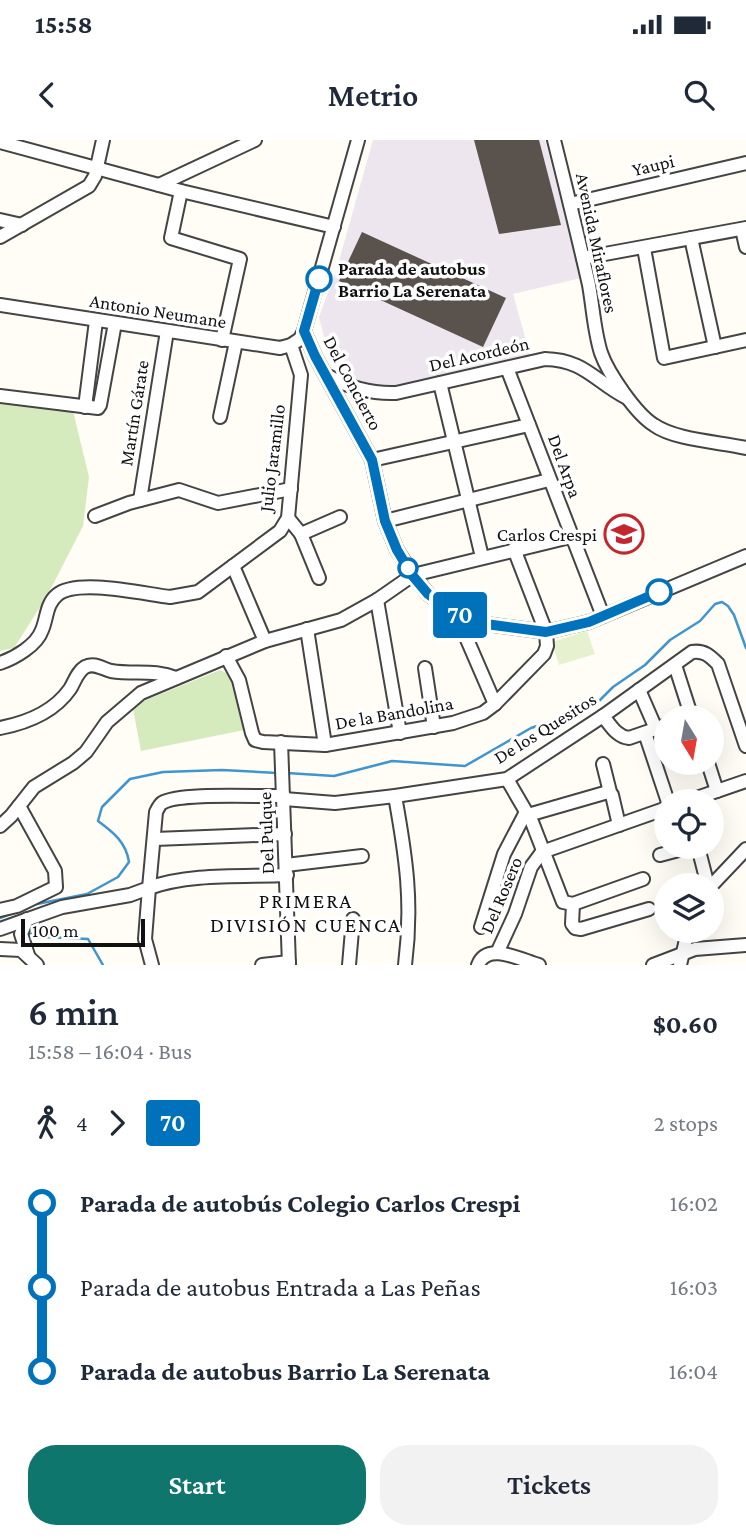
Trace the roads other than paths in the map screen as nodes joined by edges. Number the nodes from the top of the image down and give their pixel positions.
1 (103, 140) edge
2 (358, 140) edge
3 (554, 140) edge
4 (250, 141) edge
5 (0, 142) edge
6 (15, 143) edge
7 (746, 163) edge
8 (97, 168) junction
9 (159, 185) junction
10 (181, 191) junction
11 (570, 204) junction
12 (0, 220) edge
13 (22, 225) junction
14 (334, 227) junction
15 (744, 229) edge
16 (0, 237) edge
17 (691, 238) junction
18 (746, 247) edge
19 (643, 248) junction
20 (583, 258) junction
21 (0, 305) edge
22 (96, 321) junction
23 (114, 323) junction
24 (167, 331) junction
25 (304, 331) junction
26 (222, 340) junction
27 (746, 340) edge
28 (236, 342) junction
29 (291, 345) junction
30 (715, 347) junction
31 (507, 368) junction
32 (328, 376) junction
33 (440, 383) junction
34 (0, 396) edge
35 (630, 400) junction
36 (85, 407) junction
37 (220, 417) dead end
38 (529, 425) junction
39 (454, 443) junction
40 (746, 448) edge
41 (372, 460) junction
42 (549, 480) junction
43 (291, 489) junction
44 (139, 500) junction
45 (468, 501) junction
46 (95, 516) dead end
47 (288, 517) junction
48 (340, 517) dead end
49 (385, 521) junction
50 (301, 534) junction
51 (570, 537) junction
52 (514, 549) junction
53 (746, 556) edge
54 (482, 557) junction
55 (233, 566) junction
56 (412, 575) junction
57 (319, 578) dead end
58 (377, 600) junction
59 (456, 614) junction
60 (603, 616) junction
61 (307, 629) junction
62 (546, 632) junction
63 (265, 641) junction
64 (226, 656) junction
65 (0, 663) edge
66 (675, 665) junction
67 (425, 668) dead end
68 (176, 678) junction
69 (639, 690) junction
70 (495, 704) junction
71 (687, 705) edge
72 (603, 716) junction
73 (654, 724) edge
74 (434, 727) junction
75 (0, 728) edge
76 (654, 729) edge
77 (401, 733) junction
78 (281, 742) junction
79 (325, 744) junction
80 (746, 746) edge
81 (603, 764) dead end
82 (507, 779) junction
83 (746, 781) edge
84 (723, 789) edge
85 (610, 792) junction
86 (395, 796) junction
87 (284, 797) junction
88 (19, 806) junction
89 (527, 813) junction
90 (654, 813) edge
91 (619, 825) junction
92 (0, 826) edge
93 (285, 834) junction
94 (155, 839) junction
95 (746, 849) edge
96 (542, 852) junction
97 (362, 856) dead end
98 (286, 870) junction
99 (722, 873) edge
100 (643, 879) dead end
101 (149, 888) junction
102 (573, 904) junction
103 (649, 909) dead end
104 (0, 910) edge
105 (352, 919) dead end
106 (22, 921) junction
107 (481, 927) dead end
108 (0, 929) edge
109 (746, 945) edge
110 (0, 949) edge
111 (498, 953) junction
112 (681, 959) edge
113 (32, 960) edge
114 (289, 964) edge
115 (152, 965) edge
116 (262, 965) edge
117 (349, 965) edge
118 (405, 965) edge
119 (478, 965) edge
120 (539, 965) edge
121 (653, 965) edge

1 - 8 street
2 - 14 street, Del Concierto
3 - 11 street, Avenida Miraflores
4 - 9 street
5 - 6 street
6 - 8 street
7 - 11 street, Yaupi
8 - 9 street
8 - 13 street
9 - 10 street
10 - 14 street
10 - 26 street
11 - 20 street, Avenida Miraflores
12 - 13 street
13 - 16 street
14 - 25 street, Del Concierto
15 - 17 street
15 - 18 street
17 - 19 street
17 - 30 street
19 - 20 street
19 - 30 street
20 - 35 street, Avenida Miraflores
21 - 22 street, Antonio Neumane
22 - 23 street, Antonio Neumane
22 - 36 street
23 - 24 street, Antonio Neumane
23 - 36 street
24 - 26 street, Antonio Neumane
24 - 44 street, Martín Gárate
25 - 29 street
25 - 32 street, Del Concierto
26 - 28 street, Antonio Neumane
27 - 30 street
28 - 29 street, Antonio Neumane
28 - 37 street
29 - 43 street, Julio Jaramillo
31 - 33 street, Del Acordeón
31 - 35 street, Del Acordeón
31 - 38 street, Del Arpa
32 - 33 street, Del Acordeón
32 - 41 street, Del Concierto
33 - 39 street
34 - 36 street
35 - 40 street
38 - 39 street
38 - 42 street, Del Arpa
39 - 41 street
39 - 45 street
41 - 49 street, Del Concierto
42 - 45 street
42 - 51 street, Del Arpa
43 - 44 street
43 - 47 street, Julio Jaramillo
44 - 46 street
45 - 49 street
45 - 54 street
47 - 50 street
47 - 55 street, Julio Jaramillo
48 - 50 street
49 - 56 street, Del Concierto
50 - 57 street
51 - 52 street
51 - 60 street, Del Arpa
52 - 54 street
52 - 62 street
53 - 60 street
54 - 56 street
55 - 63 street
55 - 65 street, Julio Jaramillo
56 - 58 street
56 - 59 street, Del Concierto
58 - 61 street
58 - 77 street
59 - 62 street, Del Concierto
59 - 70 street
60 - 62 street
61 - 63 street
61 - 79 street
62 - 70 street, De la Bandolina
63 - 64 street
64 - 68 street
64 - 78 street, De la Bandolina
66 - 69 street, De los Quesitos
66 - 71 street
66 - 80 street, De los Quesitos
67 - 74 street
68 - 75 street
68 - 88 street
69 - 72 street, De los Quesitos
69 - 73 street
70 - 74 street, De la Bandolina
72 - 76 street
72 - 82 street, De los Quesitos
74 - 77 street, De la Bandolina
77 - 79 street, De la Bandolina
78 - 79 street, De la Bandolina
78 - 87 street, Del Pulque
81 - 85 street
82 - 86 street, De los Quesitos
82 - 89 street, Del Rosero
83 - 84 street
85 - 89 street
85 - 91 street
86 - 87 street, De los Quesitos
86 - 118 street
87 - 93 street, Del Pulque
87 - 94 street, De los Quesitos
88 - 92 street
88 - 104 street
89 - 96 street, Del Rosero
89 - 107 street
90 - 91 street
91 - 96 street
93 - 94 street
93 - 98 street, Del Pulque
94 - 101 street, De los Quesitos
95 - 99 street
96 - 102 street
96 - 111 street, Del Rosero
97 - 98 street
98 - 101 street
98 - 114 street, Del Pulque
100 - 102 street
101 - 106 street
101 - 115 street, De los Quesitos
102 - 103 street
105 - 117 street
106 - 108 street
106 - 113 street
109 - 112 street
110 - 113 street
111 - 119 street
111 - 120 street
112 - 121 street
114 - 116 street

